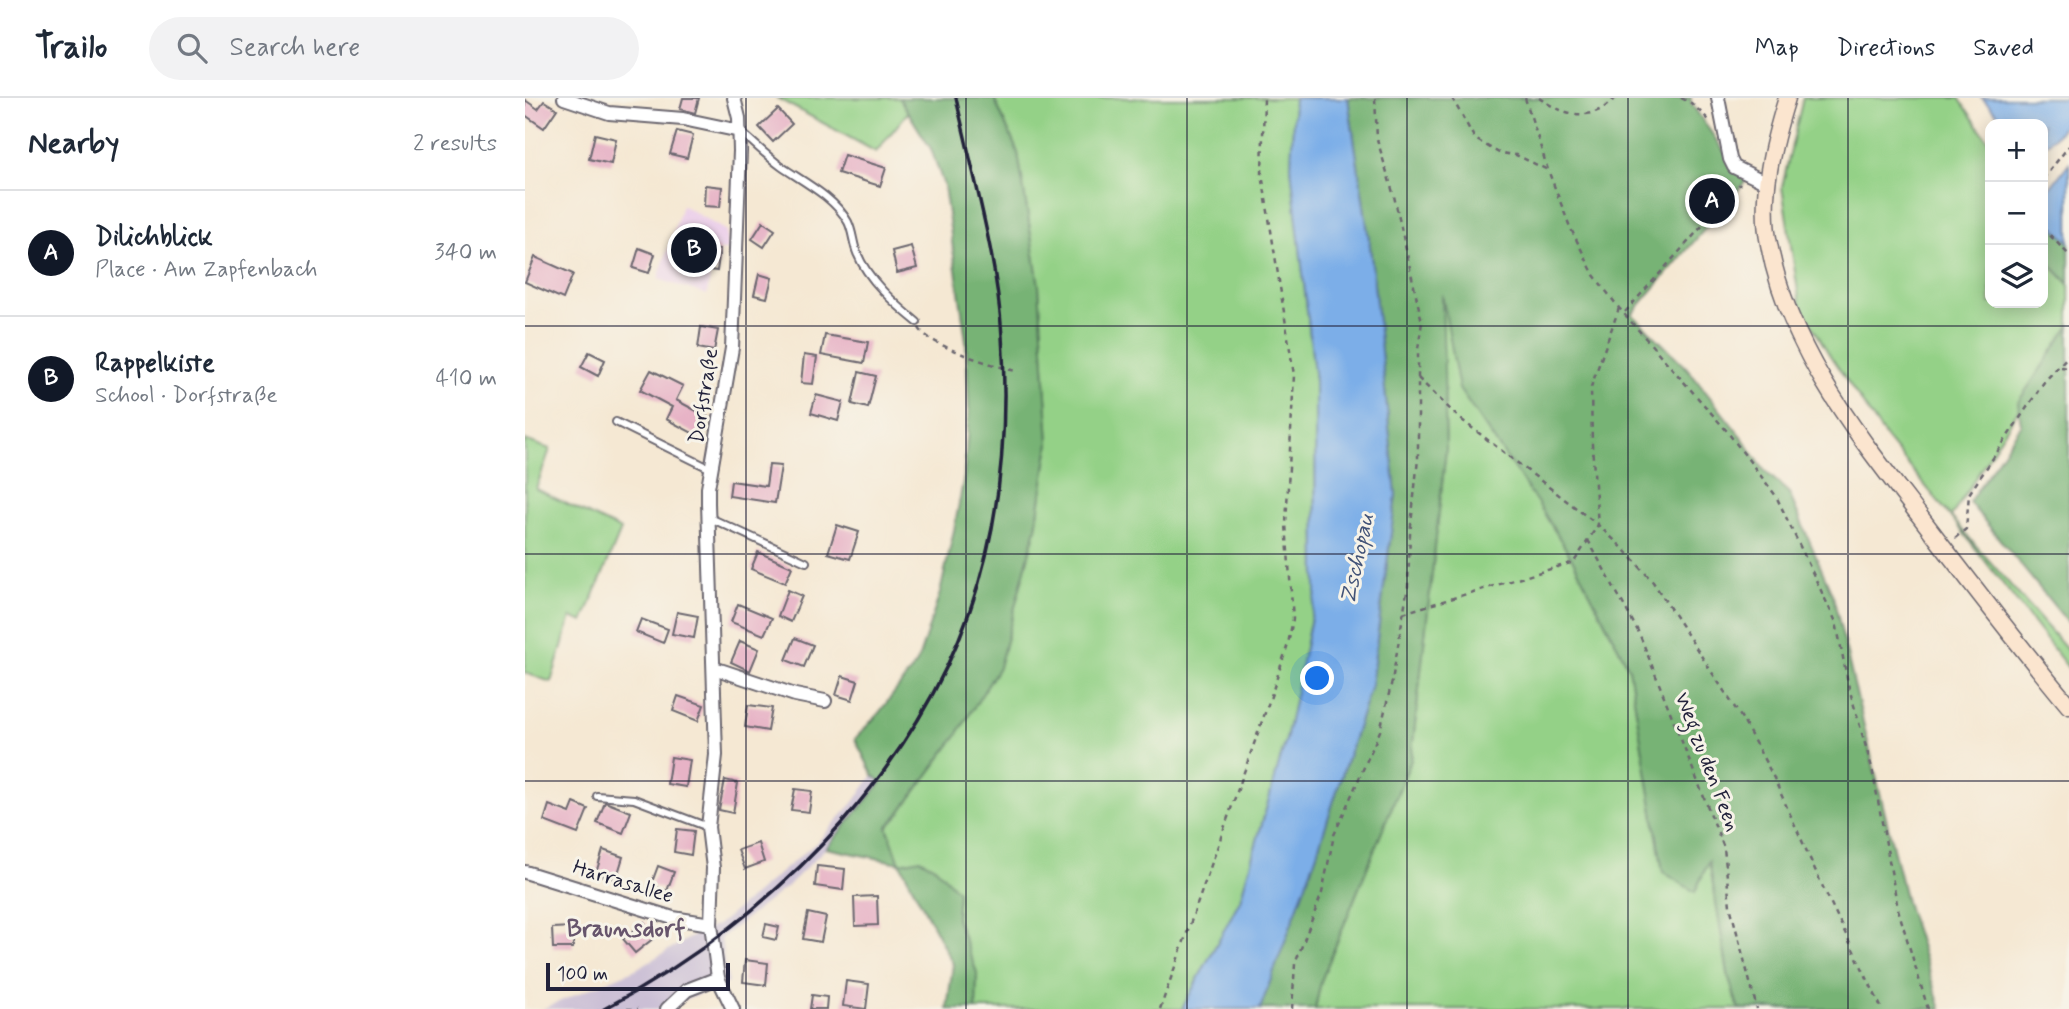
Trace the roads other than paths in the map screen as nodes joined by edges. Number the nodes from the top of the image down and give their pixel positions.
1 (564, 98) edge
2 (734, 98) edge
3 (1718, 98) edge
4 (1787, 98) edge
5 (740, 131) junction
6 (1766, 183) junction
7 (917, 322) road end
8 (616, 422) dead end
9 (711, 469) junction
10 (708, 517) junction
11 (806, 562) dead end
12 (714, 668) junction
13 (825, 701) dead end
14 (2069, 706) edge
15 (597, 796) dead end
16 (708, 827) junction
17 (525, 872) edge
18 (711, 924) junction
19 (718, 978) junction
20 (667, 1009) edge
21 (733, 1009) edge

1 - 5 street
2 - 5 street, Dorfstraße
3 - 6 street
4 - 6 main road
5 - 7 lane
5 - 9 street, Dorfstraße
6 - 14 main road
8 - 9 lane
9 - 10 street, Dorfstraße
10 - 11 lane
10 - 12 street, Dorfstraße
12 - 13 street
12 - 16 street, Dorfstraße
15 - 16 lane
16 - 18 street, Dorfstraße
17 - 18 street, Harrasallee
18 - 19 street, Dorfstraße
19 - 20 street
19 - 21 street, Dorfstraße

